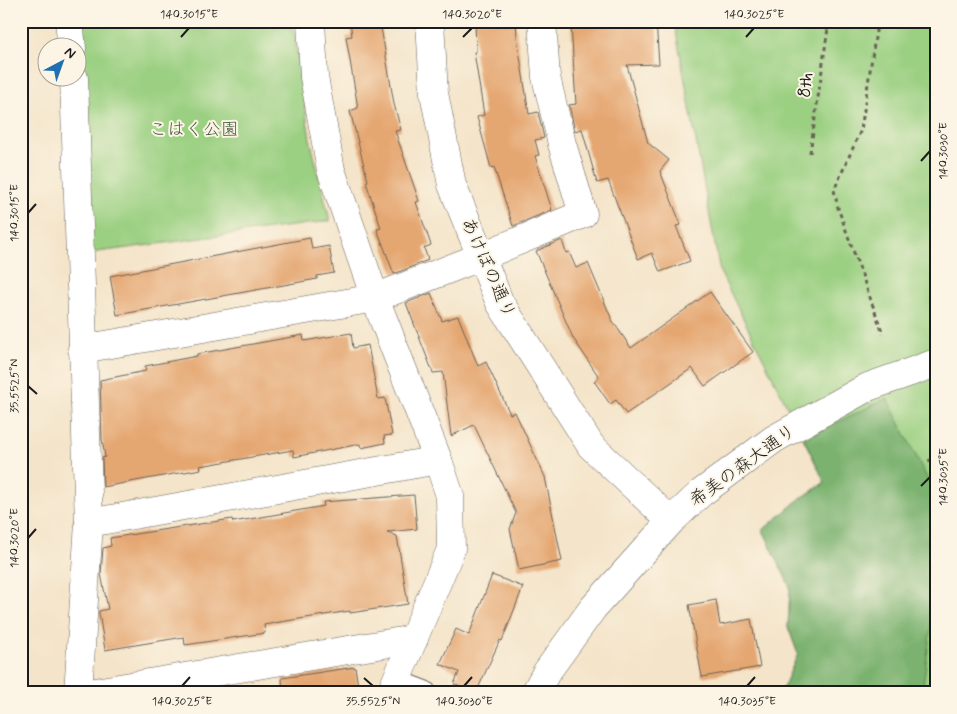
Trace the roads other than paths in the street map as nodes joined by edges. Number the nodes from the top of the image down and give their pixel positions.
1 (69, 21) edge
2 (311, 21) edge
3 (430, 21) edge
4 (542, 21) edge
5 (71, 38) edge
6 (74, 88) edge
7 (480, 257) junction
8 (375, 298) junction
9 (82, 348) junction
10 (936, 362) edge
11 (438, 460) junction
12 (671, 521) junction
13 (89, 523) junction
14 (414, 639) junction
15 (393, 687) edge
16 (78, 693) edge
17 (90, 693) edge
18 (424, 693) edge
19 (536, 693) edge

1 - 5 street
2 - 8 street
3 - 7 street, あけぼの通り
4 - 7 street
6 - 9 street
7 - 8 street
7 - 12 street, あけぼの通り
8 - 9 street
8 - 11 street
9 - 13 street
10 - 12 street, 希美の森大通り
11 - 13 street
11 - 14 street
12 - 19 street, 希美の森大通り
13 - 16 street
14 - 15 street
14 - 17 street
15 - 18 street

